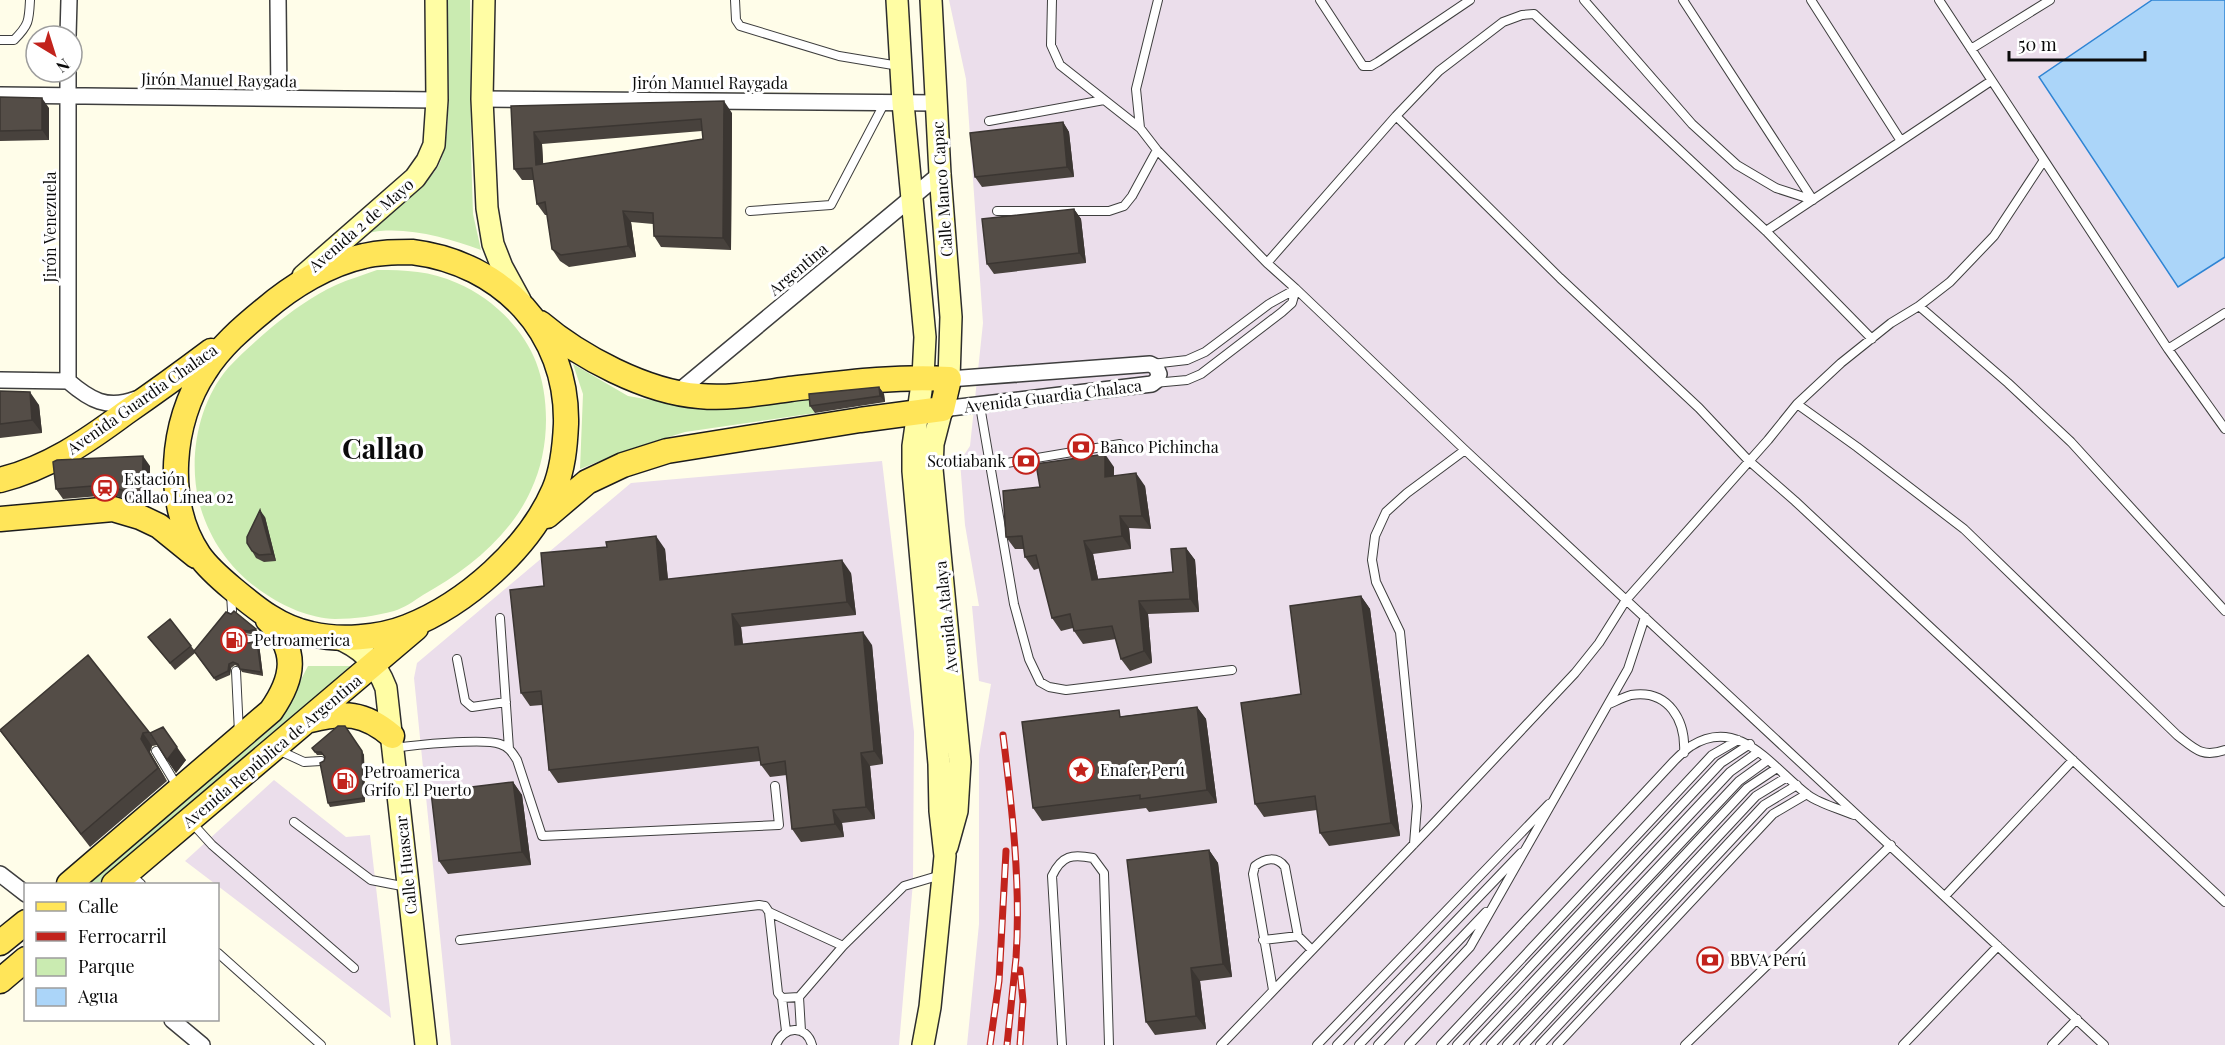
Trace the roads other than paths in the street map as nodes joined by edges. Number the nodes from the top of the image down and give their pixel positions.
1 (30, 0) edge
2 (69, 0) edge
3 (278, 0) edge
4 (436, 0) edge
5 (484, 0) edge
6 (735, 0) edge
7 (897, 0) edge
8 (931, 0) edge
9 (1052, 0) edge
10 (1158, 0) edge
11 (1320, 0) edge
12 (1470, 0) edge
13 (1584, 0) edge
14 (1683, 0) edge
15 (1810, 0) edge
16 (1939, 0) edge
17 (2050, 0) edge
18 (68, 24) edge
19 (0, 40) edge
20 (1971, 49) junction
21 (901, 66) junction
22 (1991, 81) junction
23 (68, 84) edge
24 (0, 95) edge
25 (68, 96) junction
26 (279, 98) junction
27 (482, 99) junction
28 (437, 100) junction
29 (1104, 100) junction
30 (894, 103) junction
31 (937, 103) junction
32 (1396, 116) junction
33 (989, 121) dead end
34 (1140, 128) junction
35 (1901, 141) junction
36 (1157, 150) junction
37 (2044, 160) junction
38 (940, 174) junction
39 (913, 197) junction
40 (1813, 200) junction
41 (750, 211) dead end
42 (997, 211) dead end
43 (1766, 231) junction
44 (1267, 263) junction
45 (1296, 289) junction
46 (277, 298) junction
47 (1919, 306) junction
48 (2225, 312) edge
49 (529, 313) junction
50 (247, 324) junction
51 (1872, 339) junction
52 (2168, 349) junction
53 (1150, 364) junction
54 (1045, 373) junction
55 (923, 377) junction
56 (949, 378) junction
57 (0, 380) edge
58 (68, 381) junction
59 (1152, 384) junction
60 (154, 392) junction
61 (678, 392) junction
62 (1047, 397) junction
63 (1797, 404) junction
64 (980, 406) junction
65 (942, 409) junction
66 (918, 413) junction
67 (2225, 428) edge
68 (1120, 444) dead end
69 (1465, 450) junction
70 (1748, 460) junction
71 (989, 465) junction
72 (0, 480) edge
73 (5, 522) edge
74 (530, 533) junction
75 (222, 579) junction
76 (1626, 600) junction
77 (242, 607) junction
78 (2225, 611) edge
79 (429, 617) junction
80 (1646, 617) junction
81 (500, 618) dead end
82 (279, 632) junction
83 (335, 637) junction
84 (234, 638) dead end
85 (457, 659) dead end
86 (374, 663) junction
87 (1232, 670) dead end
88 (236, 671) edge
89 (506, 702) junction
90 (1609, 704) junction
91 (308, 720) junction
92 (240, 740) junction
93 (1738, 740) junction
94 (393, 742) junction
95 (1750, 744) junction
96 (274, 748) junction
97 (509, 748) junction
98 (2225, 750) edge
99 (156, 751) edge
100 (1758, 752) junction
101 (1684, 753) junction
102 (1768, 760) junction
103 (2073, 760) junction
104 (321, 761) edge
105 (1777, 768) junction
106 (1787, 777) junction
107 (775, 786) dead end
108 (1797, 786) junction
109 (180, 791) junction
110 (1807, 794) junction
111 (1556, 795) junction
112 (1858, 816) junction
113 (190, 820) junction
114 (294, 822) dead end
115 (1529, 844) junction
116 (1413, 845) junction
117 (1891, 845) junction
118 (943, 865) junction
119 (0, 874) edge
120 (128, 880) edge
121 (71, 883) edge
122 (408, 887) junction
123 (24, 892) edge
124 (1945, 897) junction
125 (1496, 902) junction
126 (2225, 902) edge
127 (769, 912) junction
128 (24, 924) edge
129 (1298, 936) junction
130 (460, 940) dead end
131 (1263, 940) junction
132 (0, 943) edge
133 (843, 946) junction
134 (1998, 946) junction
135 (1312, 950) junction
136 (219, 954) edge
137 (24, 961) edge
138 (354, 968) dead end
139 (0, 981) edge
140 (1273, 990) junction
141 (799, 997) junction
142 (782, 998) junction
143 (2077, 1020) junction
144 (173, 1021) edge
145 (801, 1030) junction
146 (786, 1031) junction
147 (202, 1045) edge
148 (321, 1045) edge
149 (425, 1045) edge
150 (776, 1045) edge
151 (812, 1045) edge
152 (923, 1045) edge
153 (1062, 1045) edge
154 (1109, 1045) edge
155 (1221, 1045) edge
156 (1317, 1045) edge
157 (1337, 1045) edge
158 (1359, 1045) edge
159 (1378, 1045) edge
160 (1409, 1045) edge
161 (1441, 1045) edge
162 (1457, 1045) edge
163 (1474, 1045) edge
164 (1491, 1045) edge
165 (1507, 1045) edge
166 (1524, 1045) edge
167 (1540, 1045) edge
168 (1557, 1045) edge
169 (1685, 1045) edge
170 (1903, 1045) edge
171 (2052, 1045) edge
172 (2104, 1045) edge

1 - 19 lane
2 - 18 street
3 - 26 street
4 - 28 main road, Avenida 2 de Mayo
5 - 27 main road
6 - 21 lane
7 - 21 main road, Calle Manco Capac
8 - 31 main road, Calle Manco Capac
9 - 29 lane
10 - 34 lane
11 - 12 lane
13 - 40 lane
14 - 40 lane
15 - 35 lane
16 - 20 lane
17 - 20 lane
20 - 22 lane
21 - 30 main road, Calle Manco Capac
22 - 35 lane
22 - 37 lane
23 - 25 street, Jirón Venezuela
24 - 25 street, Jirón Manuel Raygada
25 - 26 street, Jirón Manuel Raygada
25 - 58 street, Jirón Venezuela
26 - 28 street, Jirón Manuel Raygada
27 - 30 street, Jirón Manuel Raygada
27 - 49 main road
28 - 46 main road, Avenida 2 de Mayo
29 - 33 lane
29 - 34 lane
30 - 31 street, Jirón Manuel Raygada
30 - 39 main road, Calle Manco Capac
30 - 41 lane
31 - 38 main road, Calle Manco Capac
32 - 43 lane
32 - 44 lane
32 - 70 lane
34 - 36 lane
35 - 40 lane
36 - 42 lane
36 - 44 lane
37 - 47 lane
37 - 52 lane
38 - 39 street, Argentina
38 - 56 main road, Calle Manco Capac
39 - 55 main road, Calle Manco Capac
39 - 61 street, Argentina
40 - 43 lane
43 - 51 lane
44 - 45 lane
45 - 53 lane
45 - 59 lane
45 - 69 lane
46 - 49 main road
46 - 50 main road
47 - 51 lane
47 - 78 lane
48 - 52 lane
49 - 61 main road, Avenida Guardia Chalaca
49 - 74 main road
50 - 60 main road, Avenida Guardia Chalaca
50 - 75 main road
51 - 63 lane
52 - 67 lane
53 - 54 street, Avenida Guardia Chalaca
53 - 59 street, Avenida Guardia Chalaca
54 - 56 street, Avenida Guardia Chalaca
54 - 62 street
55 - 56 main road, Avenida Guardia Chalaca
55 - 61 main road, Avenida Guardia Chalaca
55 - 66 main road, Avenida Atalaya
56 - 65 main road, Avenida Atalaya
57 - 58 street
58 - 60 street
59 - 62 street, Avenida Guardia Chalaca
60 - 72 main road, Avenida Guardia Chalaca
62 - 64 street, Avenida Guardia Chalaca
63 - 70 lane
63 - 98 lane
64 - 65 street, Avenida Guardia Chalaca
64 - 71 lane
65 - 66 main road, Avenida Guardia Chalaca
65 - 118 main road, Avenida Atalaya
66 - 74 main road, Avenida Guardia Chalaca
66 - 118 main road, Avenida Atalaya
68 - 71 lane
69 - 76 lane
69 - 116 lane
70 - 76 lane
70 - 103 lane
71 - 87 lane
73 - 75 main road
74 - 79 main road
75 - 77 main road
76 - 80 lane
76 - 116 lane
77 - 82 main road, Avenida República de Argentina
77 - 83 main road
79 - 83 main road
79 - 86 main road, Avenida República de Argentina
80 - 90 lane
80 - 112 lane
81 - 89 lane
82 - 84 lane
82 - 92 main road, Avenida República de Argentina
83 - 86 main road, Calle Huascar
85 - 89 lane
86 - 91 main road, Avenida República de Argentina
86 - 94 main road, Calle Huascar
88 - 92 lane
89 - 97 lane
90 - 101 lane
90 - 111 lane
91 - 94 main road
91 - 96 main road, Avenida República de Argentina
92 - 109 main road, Avenida República de Argentina
93 - 95 lane
93 - 101 lane
93 - 161 lane
94 - 97 lane
94 - 122 main road, Calle Huascar
95 - 100 lane
95 - 162 lane
96 - 104 lane
96 - 113 main road, Avenida República de Argentina
97 - 107 lane
99 - 109 lane
100 - 102 lane
100 - 163 lane
101 - 160 lane
102 - 105 lane
102 - 164 lane
103 - 124 lane
103 - 126 lane
105 - 106 lane
105 - 165 lane
106 - 108 lane
106 - 166 lane
108 - 110 lane
108 - 167 lane
109 - 121 main road, Avenida República de Argentina
110 - 112 lane
110 - 168 lane
111 - 115 lane
111 - 156 lane
112 - 117 lane
113 - 120 main road, Avenida República de Argentina
113 - 138 lane
114 - 122 lane
115 - 125 lane
115 - 157 lane
116 - 135 lane
117 - 124 lane
117 - 169 lane
118 - 133 lane
118 - 152 main road, Avenida Atalaya
119 - 123 street
122 - 149 main road, Calle Huascar
124 - 134 lane
125 - 158 lane
125 - 159 lane
127 - 130 lane
127 - 133 lane
127 - 142 lane
128 - 132 main road
129 - 131 lane
129 - 131 lane
129 - 135 lane
131 - 140 lane
133 - 141 lane
134 - 143 lane
134 - 170 lane
135 - 140 lane
136 - 148 lane
137 - 139 main road
140 - 155 lane
141 - 142 lane
141 - 145 lane
142 - 146 lane
143 - 171 lane
143 - 172 lane
144 - 147 street
145 - 146 lane
145 - 151 lane
146 - 150 lane
153 - 154 lane

